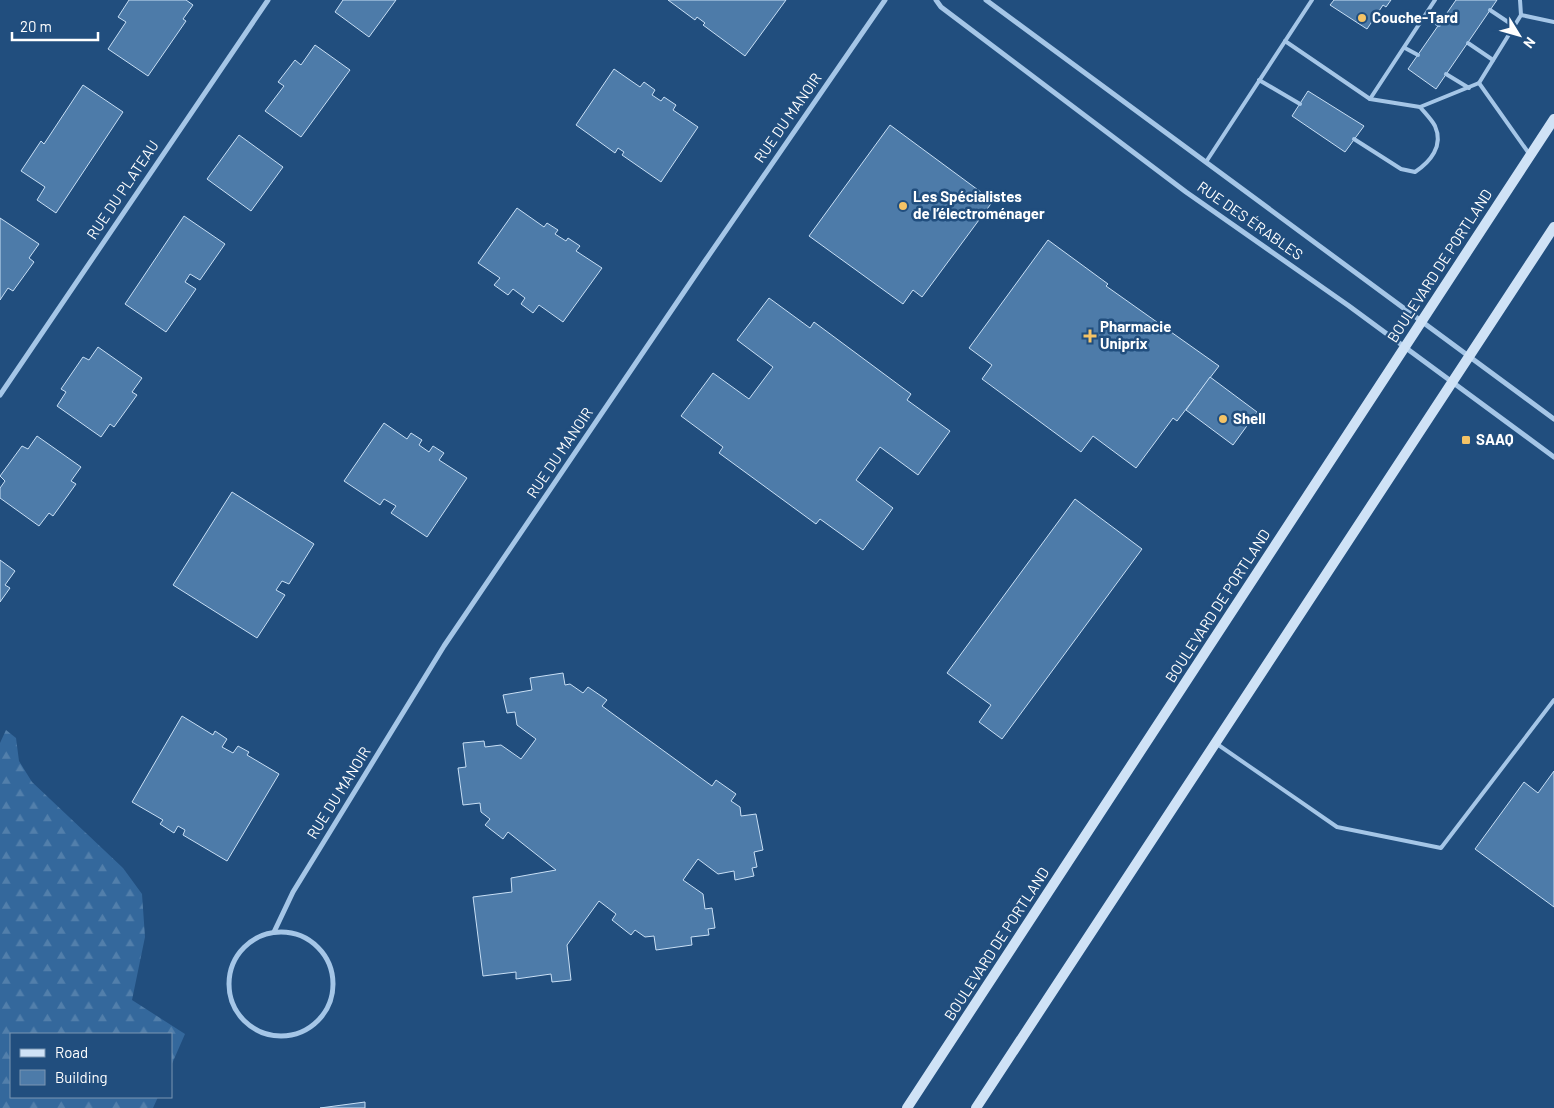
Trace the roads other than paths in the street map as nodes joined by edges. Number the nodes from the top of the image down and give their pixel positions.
1 (268, 0) edge
2 (885, 0) edge
3 (936, 0) edge
4 (986, 0) edge
5 (1312, 0) edge
6 (1435, 0) edge
7 (1520, 0) edge
8 (1490, 10) dead end
9 (1521, 15) junction
10 (1425, 16) junction
11 (1554, 22) edge
12 (1439, 25) dead end
13 (1514, 26) junction
14 (1285, 41) junction
15 (1468, 43) dead end
16 (1405, 48) junction
17 (1418, 55) dead end
18 (1493, 60) junction
19 (1446, 74) dead end
20 (1259, 80) junction
21 (1479, 83) junction
22 (1469, 88) junction
23 (1370, 99) junction
24 (1300, 104) dead end
25 (1420, 108) junction
26 (1554, 119) edge
27 (1354, 139) dead end
28 (1530, 155) junction
29 (1206, 162) junction
30 (1554, 227) edge
31 (1422, 321) junction
32 (1404, 347) junction
33 (1469, 356) junction
34 (1451, 382) junction
35 (0, 395) edge
36 (1554, 419) edge
37 (1554, 458) edge
38 (1554, 700) edge
39 (1215, 742) junction
40 (274, 932) junction
41 (907, 1108) edge
42 (976, 1108) edge

1 - 35 street, RUE DU PLATEAU
2 - 40 street, RUE DU MANOIR
3 - 32 street, RUE DES ÉRABLES
4 - 29 street, RUE DES ÉRABLES
5 - 14 lane
6 - 10 lane
7 - 9 lane
8 - 13 lane
9 - 11 lane
9 - 13 lane
10 - 12 lane
10 - 16 lane
13 - 18 lane
14 - 20 lane
14 - 23 lane
15 - 18 lane
16 - 17 lane
16 - 23 lane
18 - 21 lane
19 - 22 lane
20 - 24 lane
20 - 29 lane
21 - 22 lane
21 - 28 lane
22 - 25 lane
23 - 25 lane
25 - 27 lane
26 - 28 main road, BOULEVARD DE PORTLAND
28 - 31 main road, BOULEVARD DE PORTLAND
29 - 31 street, RUE DES ÉRABLES
30 - 33 main road
31 - 32 main road, BOULEVARD DE PORTLAND
31 - 33 street, RUE DES ÉRABLES
32 - 34 street, RUE DES ÉRABLES
32 - 41 main road, BOULEVARD DE PORTLAND
33 - 34 main road
33 - 36 street, RUE DES ÉRABLES
34 - 37 street, RUE DES ÉRABLES
34 - 39 main road
38 - 39 lane
39 - 42 main road
40 - 40 street

